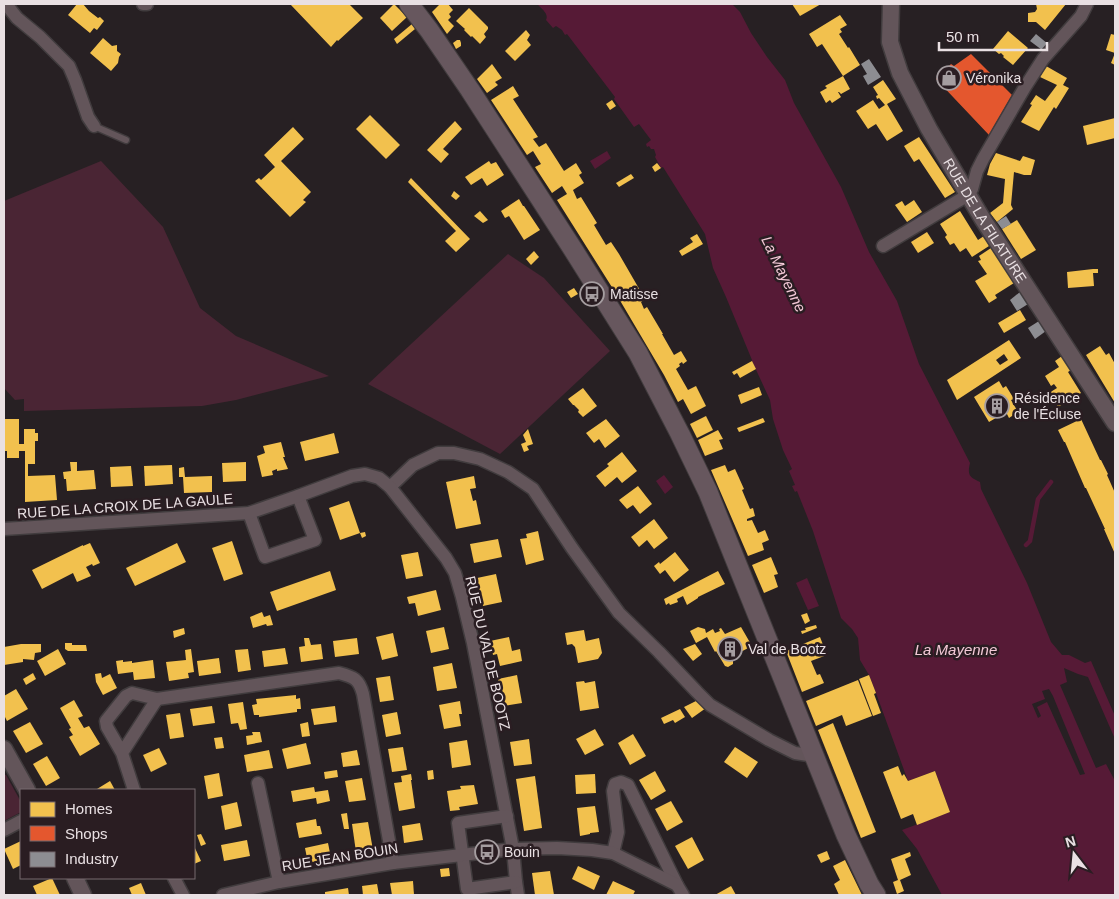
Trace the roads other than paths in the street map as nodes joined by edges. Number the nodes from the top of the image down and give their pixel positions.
1 (6, 4) edge
2 (143, 4) edge
3 (147, 4) edge
4 (409, 4) edge
5 (878, 4) edge
6 (891, 4) edge
7 (1087, 4) edge
8 (94, 126) joint
9 (126, 140) dead end
10 (968, 195) junction
11 (883, 246) dead end
12 (1115, 423) edge
13 (390, 487) junction
14 (298, 496) junction
15 (249, 513) junction
16 (4, 529) edge
17 (157, 699) junction
18 (4, 749) edge
19 (122, 753) junction
20 (815, 756) junction
21 (258, 783) dead end
22 (26, 789) edge
23 (134, 789) edge
24 (507, 816) junction
25 (20, 822) edge
26 (4, 830) edge
27 (513, 849) junction
28 (612, 853) junction
29 (462, 855) junction
30 (393, 863) junction
31 (75, 879) edge
32 (175, 879) edge
33 (279, 882) junction
34 (516, 882) junction
35 (680, 890) edge
36 (83, 895) edge
37 (183, 895) edge
38 (223, 895) edge
39 (518, 895) edge
40 (876, 895) edge

1 - 8 street
2 - 3 street
4 - 20 main road
5 - 6 street
6 - 10 street, RUE DE LA FILATURE
7 - 10 street
8 - 9 lane
10 - 11 street
10 - 12 street, RUE DE LA FILATURE
13 - 14 street, RUE DE LA CROIX DE LA GAULE
13 - 20 street
13 - 24 street, RUE DU VAL DE BOOTZ
14 - 15 street, RUE DE LA CROIX DE LA GAULE
14 - 15 street, RUE DE LA CROIX DE LA GAULE
15 - 16 street, RUE DE LA CROIX DE LA GAULE
17 - 19 street
17 - 19 street
17 - 30 street
18 - 22 street
19 - 23 street
20 - 40 main road
21 - 33 street
24 - 27 street, RUE DU VAL DE BOOTZ
24 - 29 street
25 - 26 street
27 - 28 street, RUE JEAN BOUIN
27 - 29 street, RUE JEAN BOUIN
27 - 34 street, RUE DU VAL DE BOOTZ
28 - 35 street, RUE JEAN BOUIN
28 - 35 street
29 - 30 street, RUE JEAN BOUIN
29 - 34 street
30 - 33 street, RUE JEAN BOUIN
31 - 36 street
32 - 37 street
33 - 38 street, RUE JEAN BOUIN
34 - 39 street, RUE DU VAL DE BOOTZ

